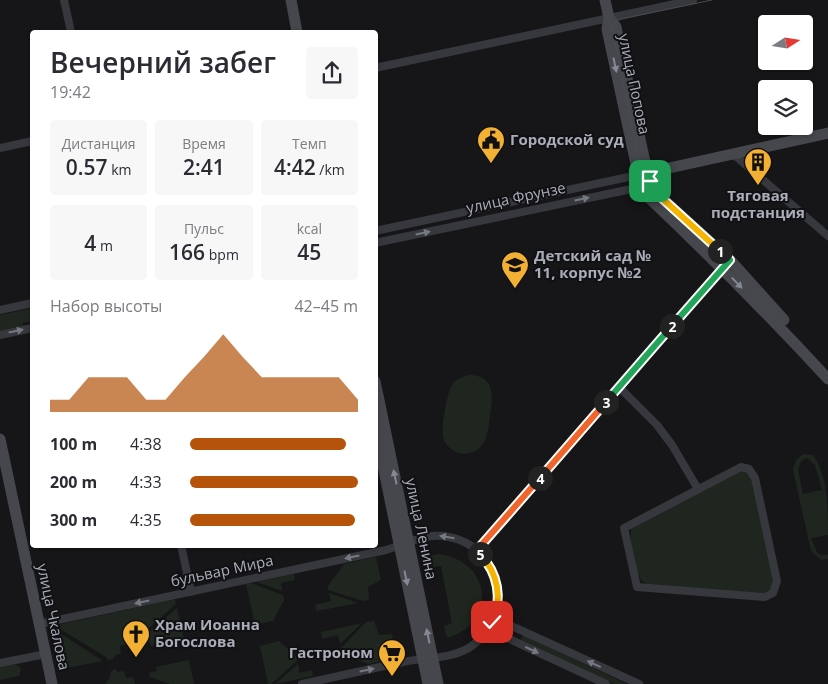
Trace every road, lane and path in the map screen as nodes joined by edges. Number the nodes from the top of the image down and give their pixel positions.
1 (64, 0) edge
2 (291, 0) edge
3 (605, 0) edge
4 (693, 0) edge
5 (609, 18) junction
6 (71, 30) edge
7 (297, 30) edge
8 (378, 67) edge
9 (828, 133) edge
10 (30, 141) edge
11 (0, 148) edge
12 (733, 154) junction
13 (647, 177) junction
14 (378, 229) edge
15 (828, 236) edge
16 (378, 242) edge
17 (726, 264) junction
18 (30, 303) edge
19 (0, 310) edge
20 (30, 328) edge
21 (0, 335) edge
22 (828, 370) edge
23 (828, 379) edge
24 (620, 388) junction
25 (378, 398) edge
26 (0, 439) edge
27 (378, 439) edge
28 (698, 489) junction
29 (401, 527) junction
30 (404, 545) junction
31 (182, 548) edge
32 (477, 550) junction
33 (191, 592) junction
34 (494, 618) junction
35 (44, 623) junction
36 (488, 629) junction
37 (46, 654) junction
38 (428, 658) junction
39 (0, 664) edge
40 (430, 677) edge
41 (52, 684) edge
42 (302, 684) edge
43 (438, 684) edge
44 (606, 684) edge
45 (639, 684) edge

1 - 6 street
2 - 7 street
3 - 5 street, улица Попова
4 - 5 street
5 - 8 street
5 - 13 street, улица Попова
9 - 12 street, улица Фрунзе
10 - 11 street
12 - 13 street, улица Фрунзе
12 - 15 street
13 - 14 street, улица Фрунзе
16 -> 13 street, улица Фрунзе
13 - 17 street, улица Попова
17 - 22 street, улица Попова
17 -> 23 street, улица Попова
17 - 24 street
18 - 19 street
21 -> 20 street
24 - 28 street
24 - 32 street
29 -> 25 street, улица Ленина
26 - 35 street, улица Чкалова
27 - 29 street, улица Ленина
28 - 28 street
29 - 30 street, улица Ленина
32 -> 30 street, бульвар Мира
30 -> 33 street, бульвар Мира
30 - 38 street, улица Ленина
31 - 33 street
32 - 34 street
33 -> 35 street, бульвар Мира
34 - 36 street
45 -> 34 street
35 - 37 street, улица Чкалова
36 - 38 street
36 -> 44 street
37 - 39 street
37 - 41 street, улица Чкалова
38 - 40 street, улица Ленина
42 -> 38 street
40 - 43 street, улица Ленина

